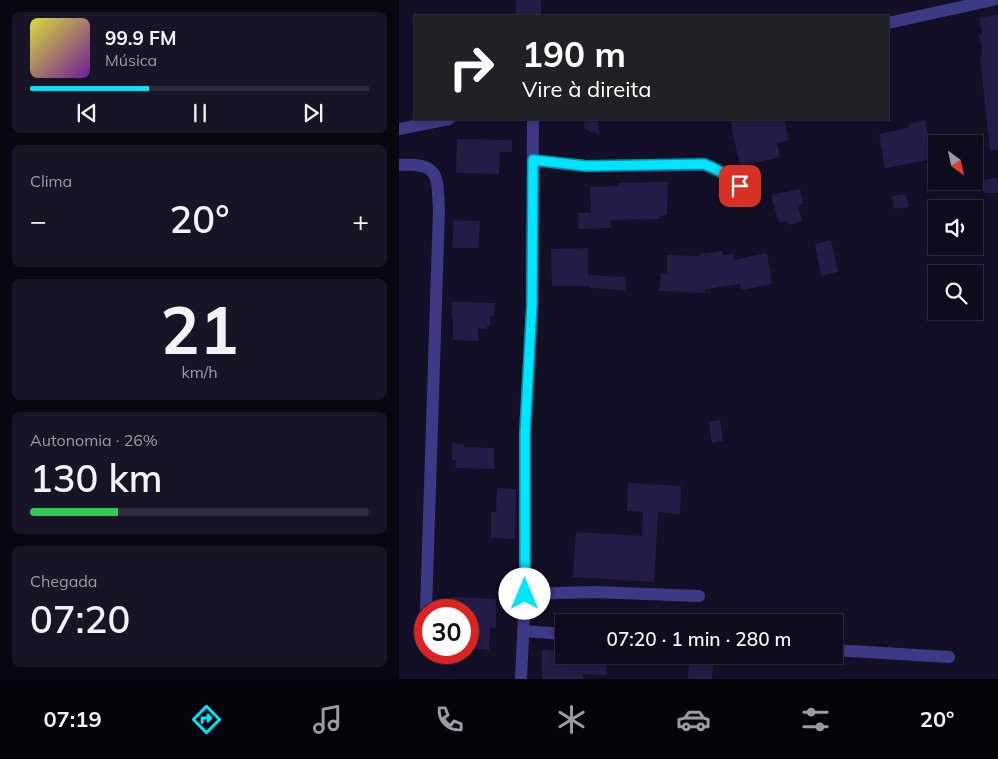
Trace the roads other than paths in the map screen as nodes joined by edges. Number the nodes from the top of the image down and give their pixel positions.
1 (993, 0) edge
2 (889, 23) edge
3 (399, 117) edge
4 (444, 120) edge
5 (533, 120) edge
6 (413, 126) junction
7 (399, 129) edge
8 (533, 160) junction
9 (399, 165) edge
10 (753, 198) dead end
11 (525, 594) junction
12 (699, 596) dead end
13 (426, 599) edge
14 (523, 631) junction
15 (555, 633) edge
16 (843, 651) edge
17 (949, 657) dead end
18 (521, 679) edge

1 - 2 street
3 - 6 street
4 - 6 street
5 - 8 street
6 - 7 street
8 - 10 street
8 - 11 street
9 - 13 street
11 - 12 street
11 - 14 street
14 - 15 street
14 - 18 street
16 - 17 street

